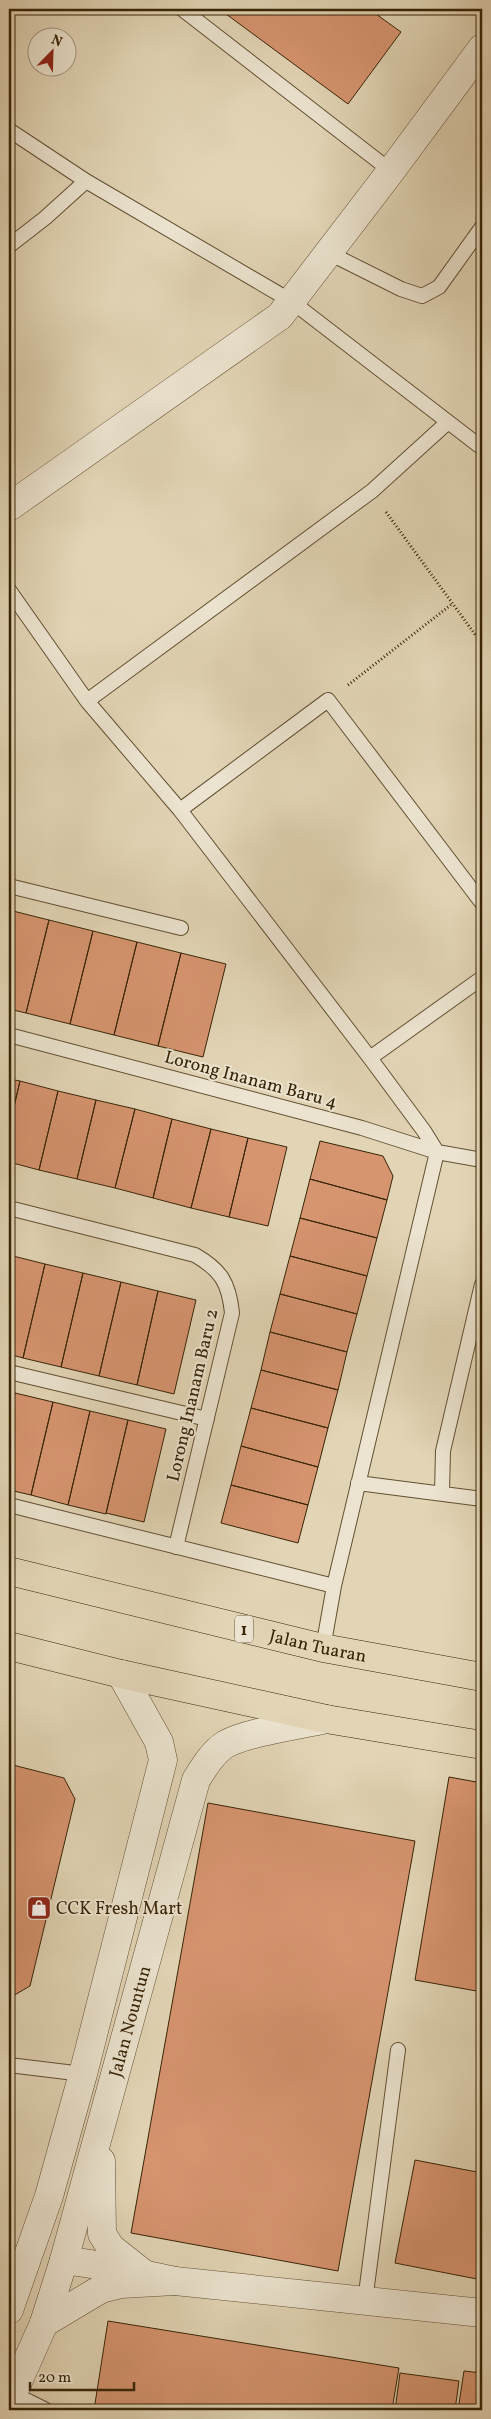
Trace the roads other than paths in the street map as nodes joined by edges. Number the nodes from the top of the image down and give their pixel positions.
1 (182, 9) edge
2 (482, 48) edge
3 (9, 130) edge
4 (391, 171) junction
5 (86, 181) junction
6 (482, 226) edge
7 (9, 246) edge
8 (327, 252) junction
9 (291, 301) junction
10 (448, 422) junction
11 (482, 448) edge
12 (9, 506) edge
13 (9, 590) edge
14 (87, 701) junction
15 (180, 810) junction
16 (9, 886) edge
17 (482, 903) edge
18 (181, 928) dead end
19 (482, 978) edge
20 (9, 1035) edge
21 (370, 1058) junction
22 (437, 1152) junction
23 (482, 1160) edge
24 (9, 1208) edge
25 (482, 1284) edge
26 (477, 1332) edge
27 (9, 1372) edge
28 (208, 1419) junction
29 (358, 1482) junction
30 (442, 1492) junction
31 (482, 1499) edge
32 (9, 1505) edge
33 (176, 1547) junction
34 (9, 1571) edge
35 (334, 1586) junction
36 (9, 1646) edge
37 (323, 1648) junction
38 (121, 1674) junction
39 (482, 1677) edge
40 (326, 1719) junction
41 (482, 1745) edge
42 (398, 2050) dead end
43 (9, 2065) edge
44 (83, 2074) junction
45 (104, 2115) junction
46 (64, 2260) junction
47 (144, 2274) junction
48 (175, 2281) junction
49 (365, 2301) junction
50 (9, 2310) edge
51 (482, 2313) edge
52 (44, 2323) junction
53 (9, 2360) edge
54 (10, 2398) edge
55 (46, 2410) edge

1 - 4 lane
2 - 4 street
3 - 5 lane
4 - 8 street
5 - 7 lane
5 - 9 lane
6 - 8 lane
8 - 9 street
9 - 10 lane
9 - 12 street
10 - 11 lane
10 - 14 lane
13 - 14 lane
14 - 15 lane
15 - 17 lane
15 - 21 lane
16 - 18 lane
19 - 21 lane
20 - 22 lane, Lorong Inanam Baru 4
21 - 22 lane
22 - 23 lane, Lorong Inanam Baru 4
22 - 29 lane
24 - 28 lane, Lorong Inanam Baru 2
25 - 26 lane
26 - 30 lane
27 - 28 lane
28 - 33 lane, Lorong Inanam Baru 2
29 - 30 lane
29 - 35 lane
30 - 31 lane
32 - 33 lane
33 - 35 lane
34 - 37 main road, Jalan Tuaran / 1
35 - 37 lane
36 - 38 main road
37 - 39 main road, Jalan Tuaran / 1
38 - 40 main road
38 - 44 street, Jalan Nountun
40 - 41 main road
40 - 45 street, Jalan Nountun
42 - 49 lane
43 - 44 lane
44 - 50 street, Jalan Nountun
45 - 46 street, Jalan Nountun
45 - 47 street
46 - 47 street
46 - 52 street, Jalan Nountun
46 - 53 street
47 - 48 street
48 - 49 street
48 - 52 street
49 - 51 street
52 - 54 street, Jalan Nountun
54 - 55 lane

